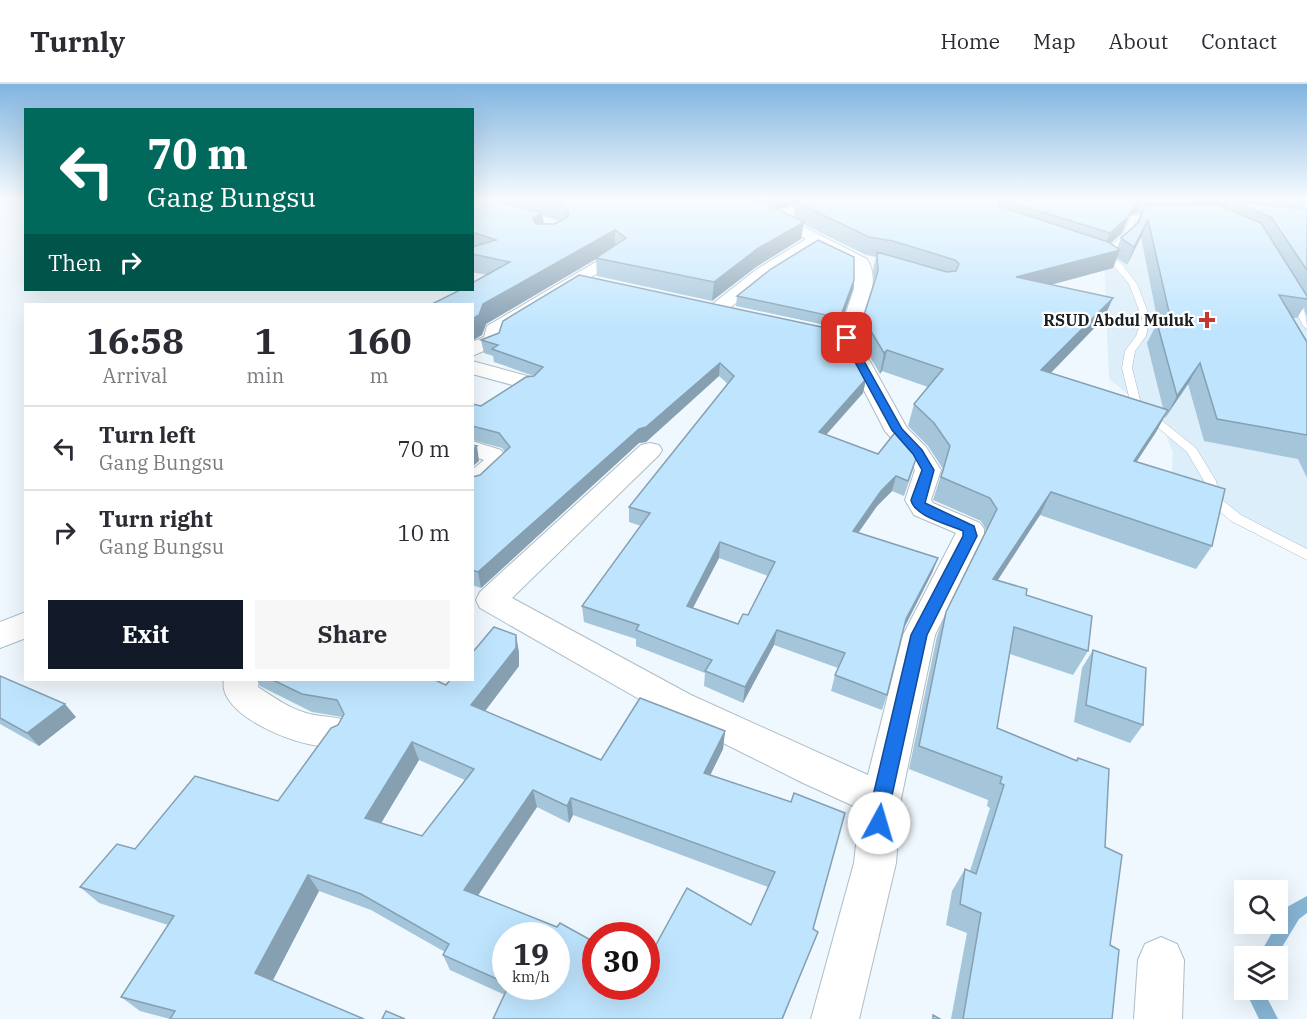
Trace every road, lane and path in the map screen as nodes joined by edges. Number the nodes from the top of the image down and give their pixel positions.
1 (813, 242) edge
2 (822, 242) edge
3 (1119, 242) edge
4 (616, 255) edge
5 (861, 262) junction
6 (883, 264) edge
7 (575, 279) junction
8 (598, 284) edge
9 (1290, 291) edge
10 (738, 315) edge
11 (1307, 326) edge
12 (474, 349) edge
13 (474, 368) edge
14 (527, 383) edge
15 (474, 449) edge
16 (650, 450) dead end
17 (474, 481) edge
18 (1307, 555) edge
19 (24, 625) edge
20 (0, 636) edge
21 (241, 681) edge
22 (332, 731) edge
23 (881, 800) junction
24 (1161, 960) dead end
25 (836, 1019) edge
26 (1158, 1019) edge

1 - 10 street
2 - 5 street
3 - 18 lane
4 - 7 street
5 - 6 street
5 - 23 street
7 - 8 street
7 - 12 street
9 - 11 lane
13 - 14 street
15 - 17 street
16 - 23 street
19 - 20 street
21 - 22 street
23 - 25 street
24 - 26 street

